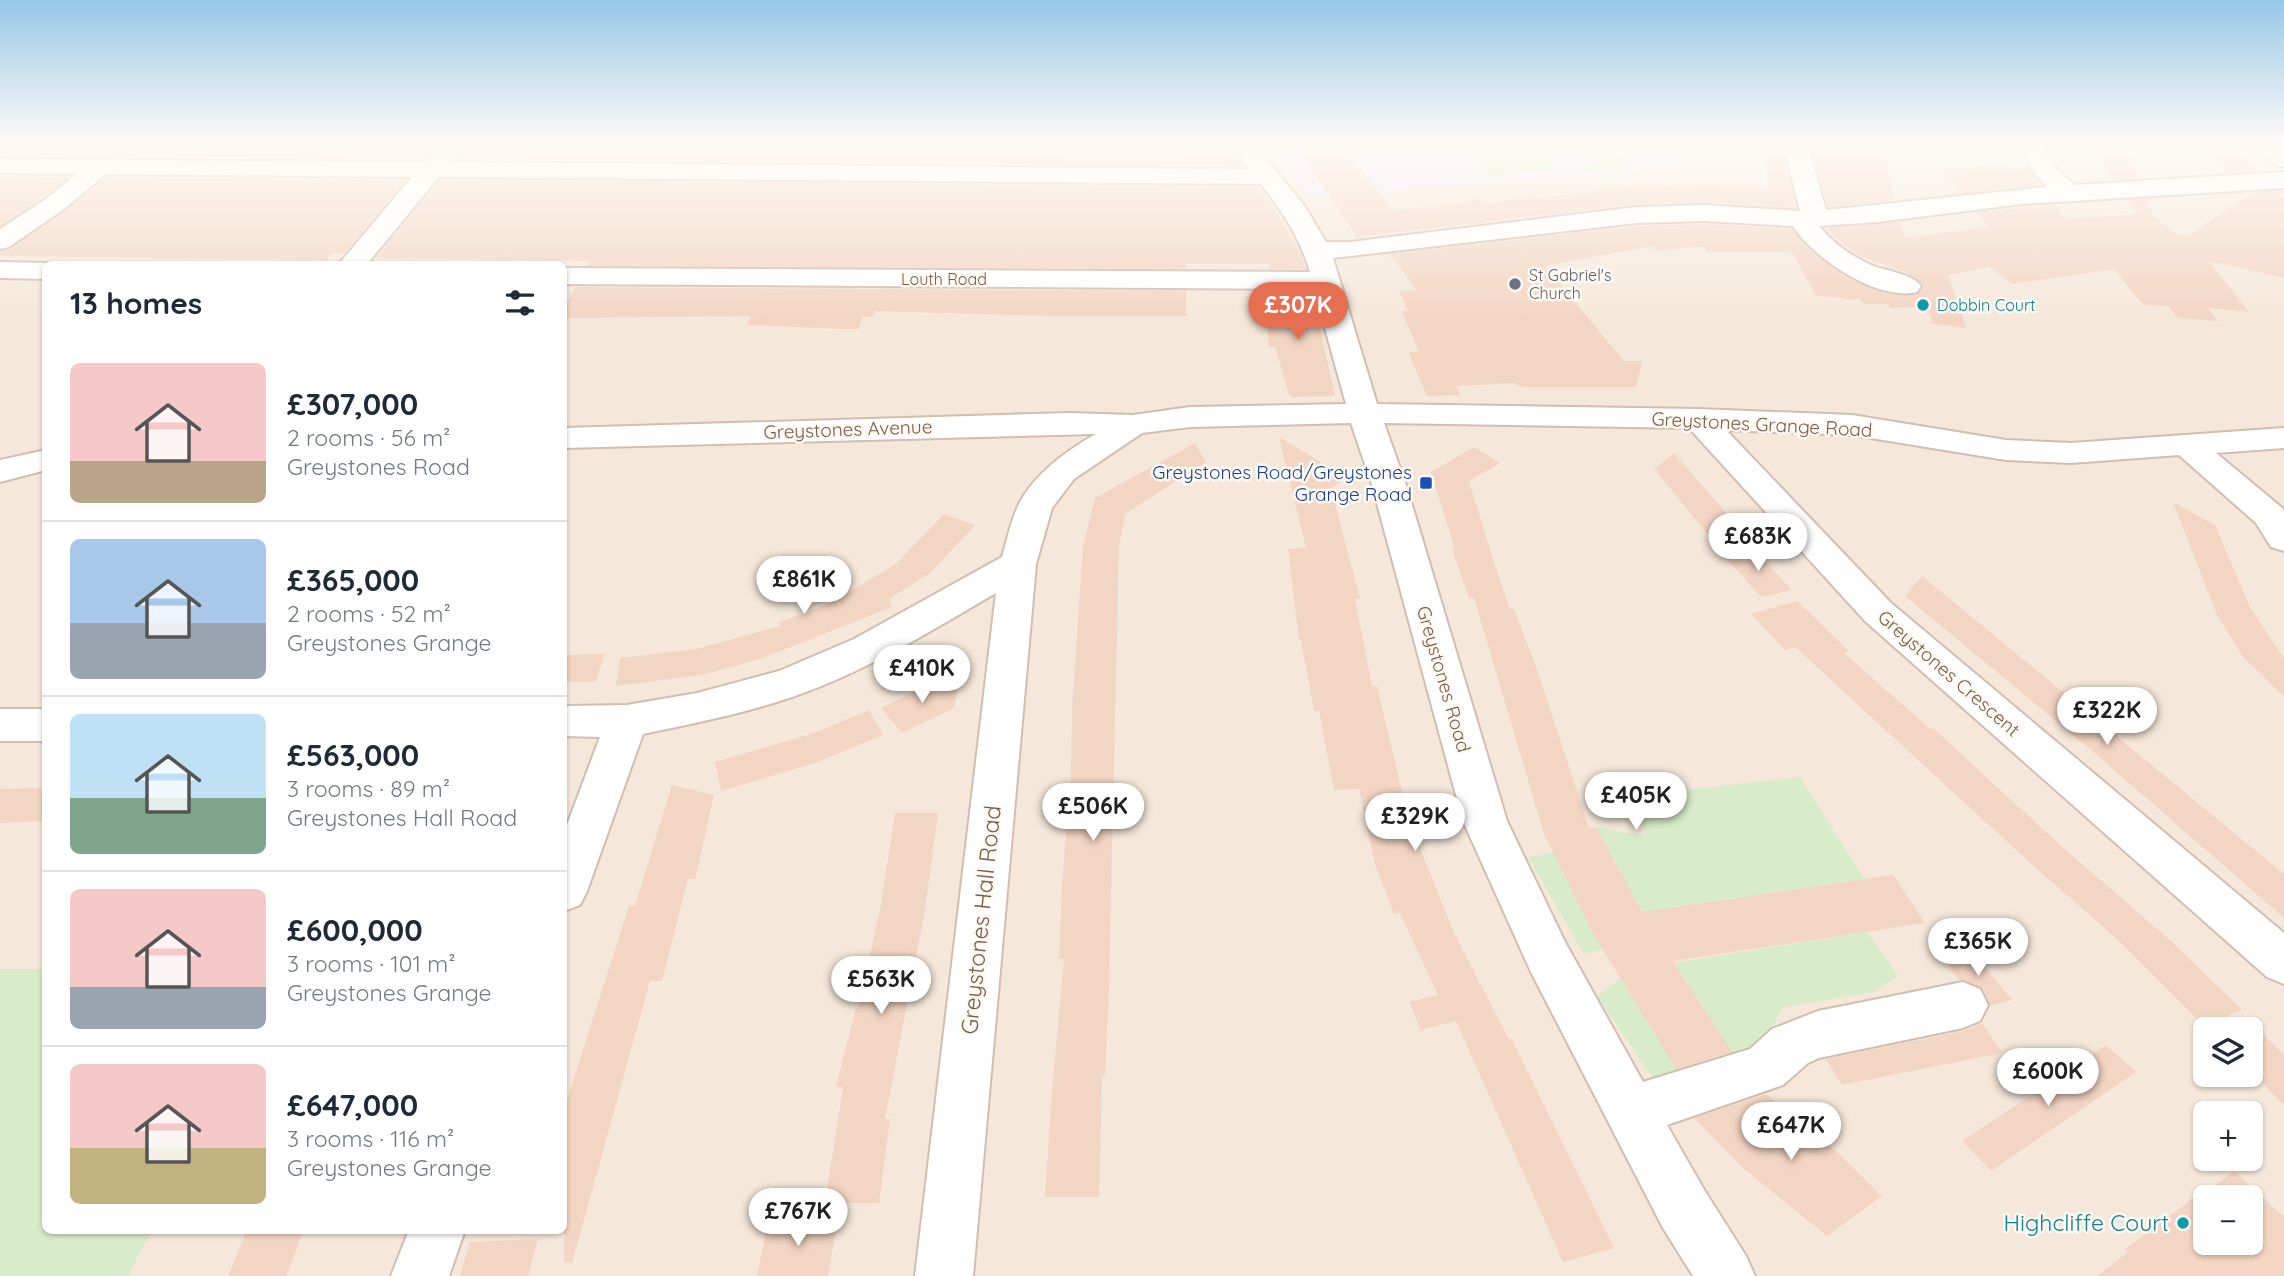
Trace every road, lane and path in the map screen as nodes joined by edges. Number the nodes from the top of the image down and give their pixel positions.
1 (57, 203) edge
2 (403, 203) edge
3 (1288, 203) edge
4 (1805, 203) edge
5 (1982, 203) edge
6 (1808, 218) junction
7 (0, 241) edge
8 (355, 261) edge
9 (1321, 265) junction
10 (0, 270) edge
11 (42, 271) edge
12 (567, 276) edge
13 (1907, 286) dead end
14 (1364, 413) junction
15 (1698, 419) junction
16 (1133, 425) junction
17 (567, 438) edge
18 (2284, 438) edge
19 (2188, 446) junction
20 (42, 461) edge
21 (0, 471) edge
22 (2284, 539) edge
23 (1018, 564) junction
24 (567, 721) edge
25 (627, 721) junction
26 (0, 725) edge
27 (42, 725) edge
28 (567, 883) edge
29 (2284, 962) edge
30 (1963, 1005) dead end
31 (1631, 1112) junction
32 (435, 1234) edge
33 (419, 1276) edge
34 (944, 1276) edge
35 (1726, 1276) edge

1 - 7 street
2 - 8 street
3 - 9 street, Greystones Road
4 - 6 street
5 - 6 street, Louth Road
6 - 9 street, Louth Road
6 - 13 street
9 - 12 street, Louth Road
9 - 14 street, Greystones Road
10 - 11 street
14 - 15 street, Greystones Grange Road
14 - 16 street, Greystones Grange Road
14 - 31 street, Greystones Road
15 - 19 street, Greystones Grange Road
15 - 29 street, Greystones Crescent
16 - 17 street, Greystones Avenue
16 - 23 street, Greystones Hall Road
18 - 19 street, Greystones Grange Road
19 - 22 street
20 - 21 street
23 - 25 street
23 - 34 street, Greystones Hall Road
24 - 25 street
25 - 28 street
26 - 27 street
30 - 31 street
31 - 35 street, Greystones Road
32 - 33 street

